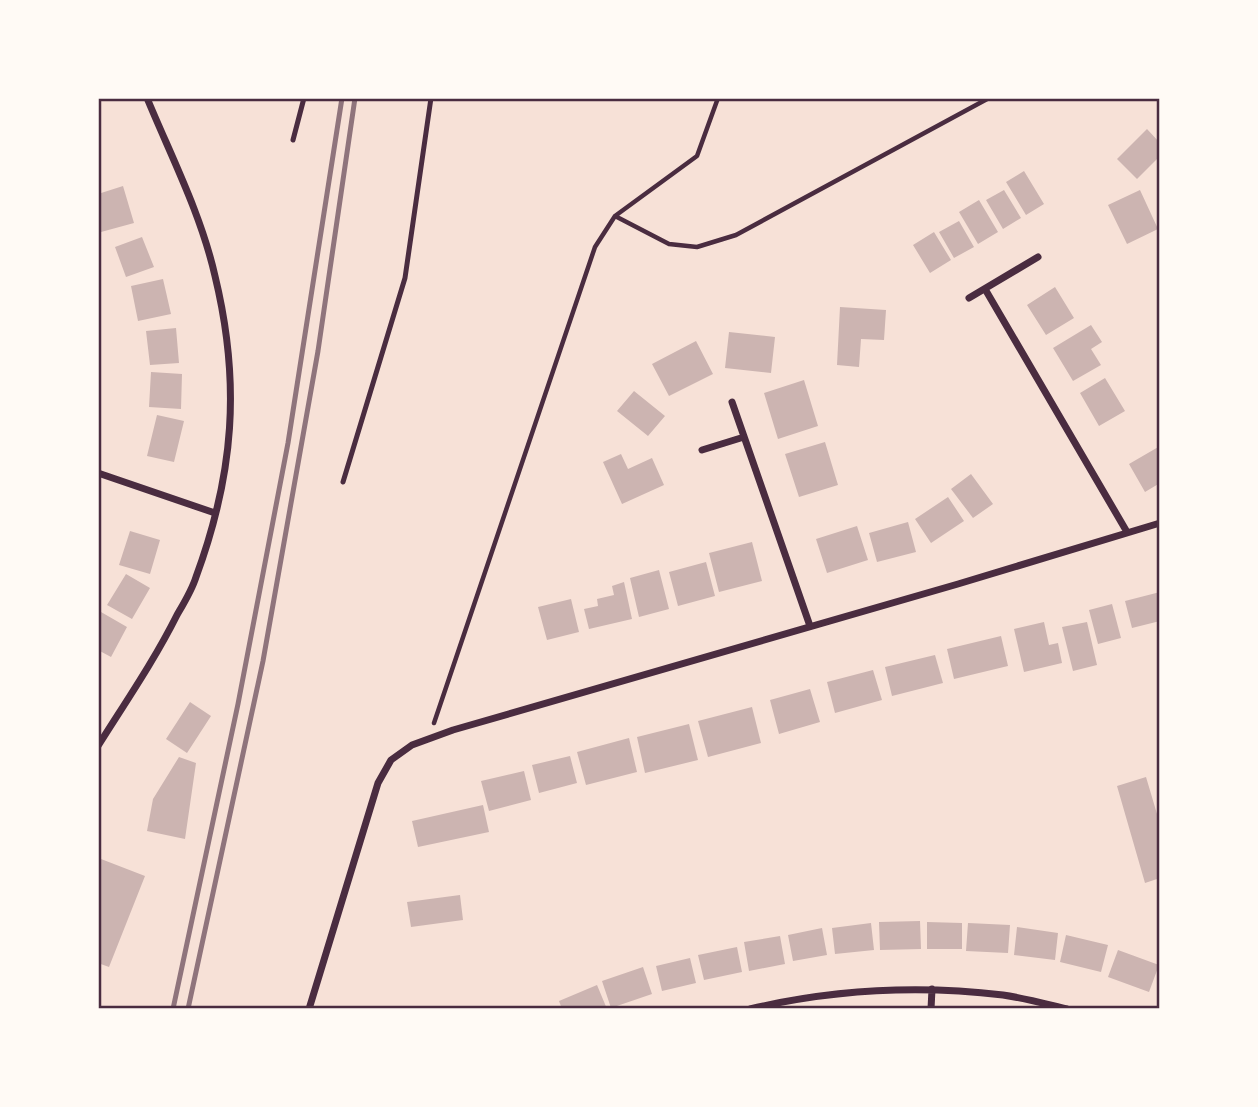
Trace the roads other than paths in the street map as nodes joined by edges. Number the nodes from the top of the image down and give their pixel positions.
1 (147, 98) edge
2 (303, 98) edge
3 (431, 98) edge
4 (293, 139) dead end
5 (1038, 257) dead end
6 (985, 289) junction
7 (968, 298) dead end
8 (732, 402) dead end
9 (744, 437) junction
10 (702, 450) dead end
11 (98, 472) edge
12 (343, 482) dead end
13 (215, 513) junction
14 (1160, 523) edge
15 (1126, 532) junction
16 (810, 626) junction
17 (98, 747) edge
18 (932, 989) junction
19 (309, 1009) edge
20 (750, 1009) edge
21 (931, 1009) edge
22 (1067, 1009) edge

1 - 13 street
2 - 4 lane
3 - 12 lane
5 - 6 street
6 - 7 street
6 - 15 street
8 - 9 street
9 - 10 street
9 - 16 street
11 - 13 street
13 - 17 street
14 - 15 street
15 - 16 street
16 - 19 street
18 - 20 street
18 - 21 street
18 - 22 street

